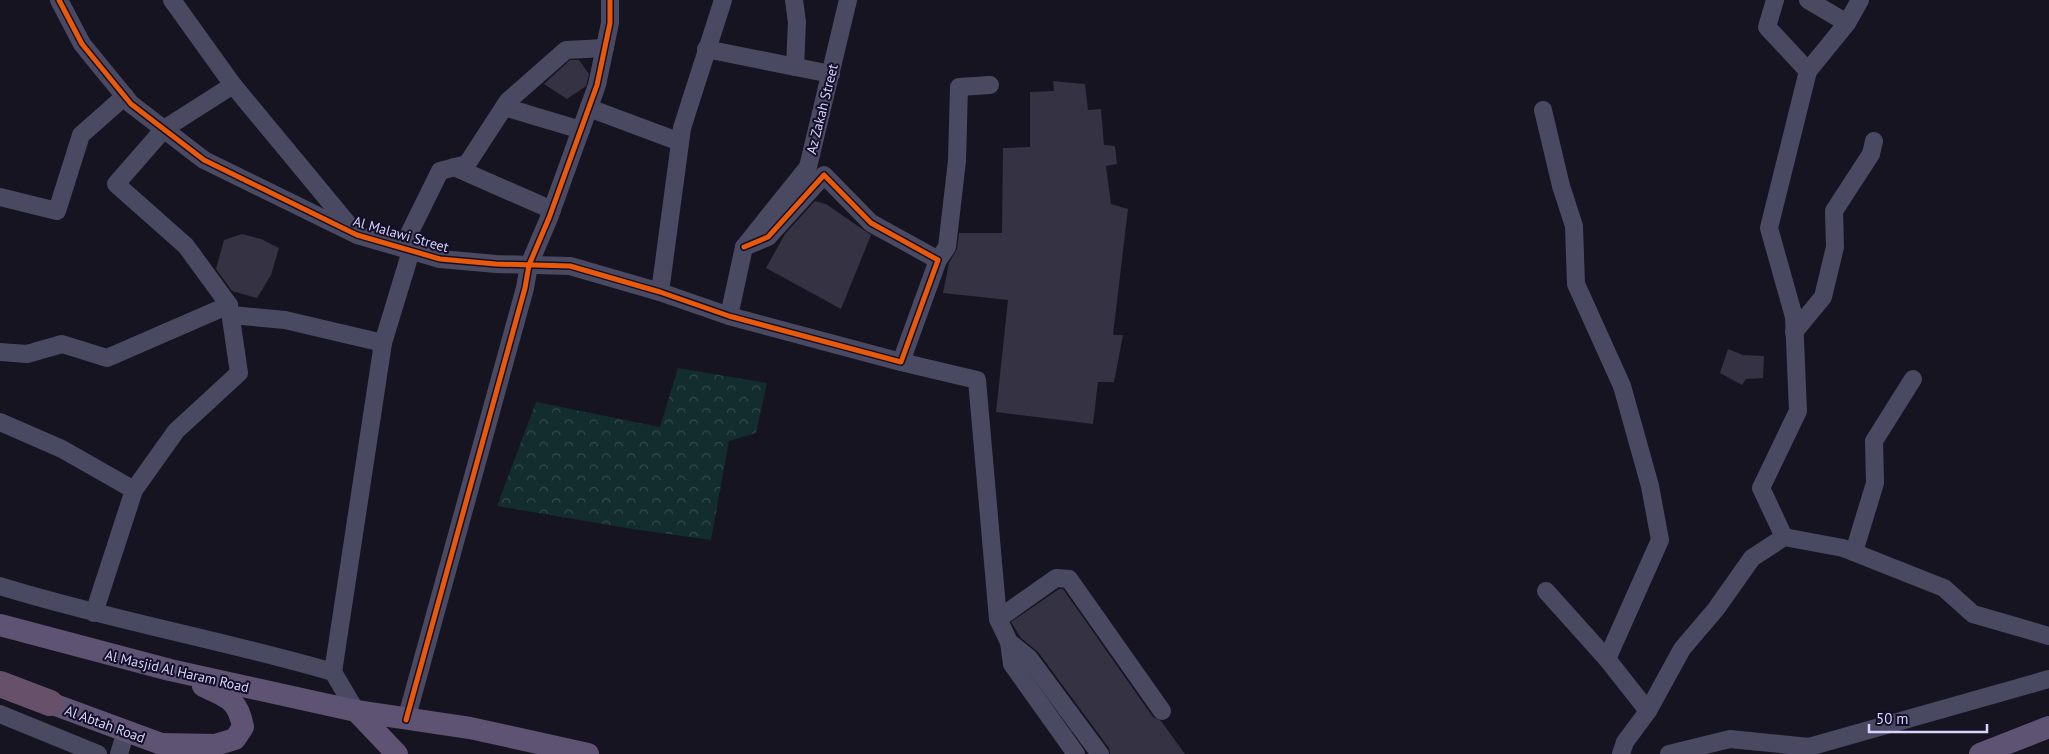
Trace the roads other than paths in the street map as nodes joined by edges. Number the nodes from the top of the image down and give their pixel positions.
1 (59, 0) edge
2 (172, 0) edge
3 (610, 0) edge
4 (723, 0) edge
5 (794, 0) edge
6 (848, 0) edge
7 (1775, 0) edge
8 (1808, 0) edge
9 (1860, 0) edge
10 (1847, 23) junction
11 (605, 48) junction
12 (706, 49) junction
13 (795, 67) junction
14 (1808, 71) junction
15 (831, 74) junction
16 (234, 84) junction
17 (990, 85) dead end
18 (125, 96) junction
19 (504, 106) junction
20 (589, 108) junction
21 (1543, 110) dead end
22 (164, 129) junction
23 (581, 130) junction
24 (1874, 141) dead end
25 (680, 142) junction
26 (454, 167) junction
27 (0, 197) edge
28 (552, 210) junction
29 (356, 235) junction
30 (744, 247) junction
31 (407, 249) junction
32 (938, 260) junction
33 (529, 264) junction
34 (660, 292) junction
35 (230, 310) junction
36 (730, 316) junction
37 (1794, 332) junction
38 (382, 343) junction
39 (0, 352) edge
40 (901, 362) junction
41 (1913, 379) dead end
42 (0, 422) edge
43 (134, 490) junction
44 (1784, 537) junction
45 (1854, 552) junction
46 (0, 586) edge
47 (1546, 591) dead end
48 (94, 613) junction
49 (998, 619) junction
50 (0, 625) edge
51 (2049, 636) edge
52 (1010, 642) junction
53 (1607, 659) junction
54 (170, 670) junction
55 (333, 672) junction
56 (2049, 679) edge
57 (0, 684) edge
58 (50, 703) joint
59 (356, 711) junction
60 (1162, 711) dead end
61 (1648, 711) junction
62 (0, 714) edge
63 (406, 720) junction
64 (2049, 727) edge
65 (126, 731) junction
66 (161, 744) junction
67 (2026, 745) edge
68 (394, 753) edge
69 (98, 754) edge
70 (119, 754) edge
71 (188, 754) edge
72 (588, 754) edge
73 (1076, 754) edge
74 (1100, 754) edge
75 (1621, 754) edge
76 (1669, 754) edge
77 (1980, 754) edge

1 - 18 street, Al Malawi Street
2 - 16 street
3 - 11 street
4 - 12 street
5 - 13 street
6 - 15 street, Az Zakah Street
7 - 14 street
8 - 10 street
9 - 10 street
10 - 14 street
11 - 19 street
11 - 20 street
12 - 13 street
12 - 25 street
13 - 15 street
14 - 37 street
15 - 30 street, Az Zakah Street
16 - 22 street
16 - 29 street
17 - 32 street
18 - 22 street, Al Malawi Street
18 - 27 street
19 - 23 street
19 - 26 street
20 - 23 street
20 - 25 street
21 - 53 street
22 - 29 street, Al Malawi Street
22 - 35 street
23 - 28 street
24 - 37 street
25 - 34 street
26 - 28 street
26 - 31 street
28 - 33 street
29 - 31 street, Al Malawi Street
30 - 32 street
30 - 36 street, Az Zakah Street
31 - 33 street, Al Malawi Street
31 - 38 street
32 - 40 street
33 - 34 street, Al Malawi Street
33 - 63 street
34 - 36 street, Al Malawi Street
35 - 38 street
35 - 39 street
35 - 43 street
36 - 40 street, Al Malawi Street
37 - 44 street
38 - 55 street
40 - 49 street, Al Malawi Street
41 - 45 street
42 - 43 street
43 - 48 street
44 - 45 street
44 - 61 street
45 - 51 street
46 - 48 street
47 - 53 street
48 - 55 street
49 - 52 street
49 - 60 street
50 - 54 main road, Al Masjid Al Haram Road
52 - 73 street
52 - 74 street
53 - 61 street
54 - 59 main road, Al Masjid Al Haram Road
54 - 66 main road
55 - 59 street
56 - 76 street
57 - 58 highway
58 - 65 main road, Al Abtah Road
59 - 63 main road, Al Masjid Al Haram Road
59 - 68 main road
61 - 75 street
62 - 69 street
63 - 68 main road
63 - 72 main road, Al Masjid Al Haram Road
64 - 67 main road
65 - 66 main road, Al Abtah Road
65 - 70 street
66 - 71 main road, Al Abtah Road
67 - 77 main road

